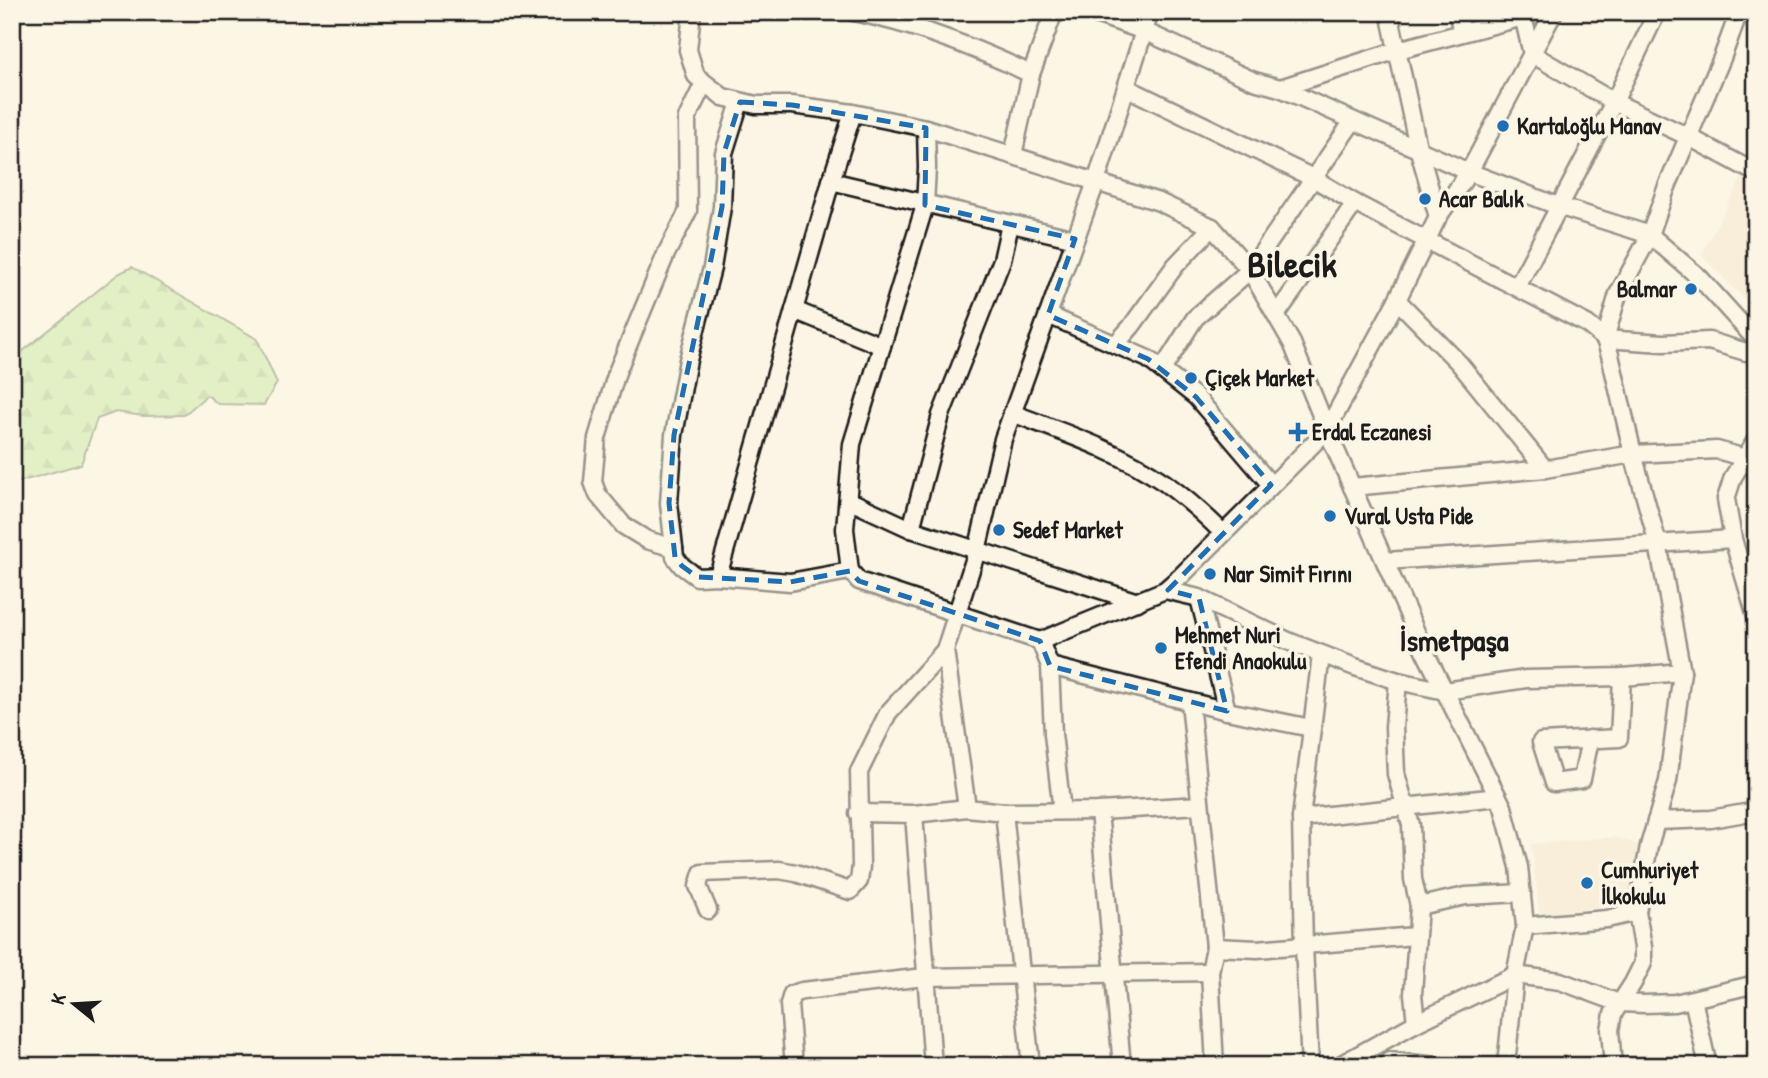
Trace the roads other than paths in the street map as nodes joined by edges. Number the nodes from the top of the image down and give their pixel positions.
1 (692, 12) edge
2 (853, 12) edge
3 (1054, 12) edge
4 (1090, 12) edge
5 (1150, 12) edge
6 (1389, 12) edge
7 (1457, 12) edge
8 (1554, 12) edge
9 (1657, 12) edge
10 (1739, 12) edge
11 (1523, 15) edge
12 (1144, 31) junction
13 (1462, 32) junction
14 (1398, 50) junction
15 (1532, 54) junction
16 (1031, 74) junction
17 (705, 83) junction
18 (1127, 88) junction
19 (1280, 88) junction
20 (740, 102) junction
21 (1614, 103) junction
22 (853, 113) junction
23 (1353, 121) junction
24 (926, 128) junction
25 (1689, 137) junction
26 (1418, 148) junction
27 (1013, 155) junction
28 (1469, 172) junction
29 (1756, 173) edge
30 (1313, 178) junction
31 (831, 181) junction
32 (1096, 182) junction
33 (1354, 203) junction
34 (925, 205) junction
35 (1558, 206) junction
36 (1438, 217) junction
37 (1010, 224) junction
38 (1212, 227) junction
39 (1650, 235) junction
40 (1075, 239) junction
41 (1427, 240) junction
42 (1250, 270) junction
43 (1517, 287) junction
44 (1397, 300) junction
45 (794, 310) junction
46 (1277, 314) junction
47 (1048, 315) junction
48 (1605, 339) junction
49 (1756, 341) edge
50 (1115, 345) junction
51 (882, 346) junction
52 (1756, 349) edge
53 (1162, 370) junction
54 (1012, 413) junction
55 (1327, 430) junction
56 (1756, 440) edge
57 (1633, 454) junction
58 (1745, 458) junction
59 (1545, 470) junction
60 (1756, 471) edge
61 (1271, 485) junction
62 (1352, 487) junction
63 (848, 500) junction
64 (911, 529) junction
65 (1223, 533) junction
66 (1732, 539) junction
67 (1658, 544) junction
68 (674, 548) junction
69 (977, 551) junction
70 (1385, 561) junction
71 (850, 571) junction
72 (718, 576) junction
73 (1165, 590) junction
74 (1199, 598) junction
75 (1138, 602) junction
76 (956, 612) junction
77 (1756, 615) edge
78 (1040, 641) junction
79 (945, 650) junction
80 (1321, 654) junction
81 (1050, 666) junction
82 (1682, 672) junction
83 (1622, 677) junction
84 (1398, 681) junction
85 (1445, 691) junction
86 (1190, 702) junction
87 (1227, 711) junction
88 (1311, 728) junction
89 (1590, 739) dead end
90 (1498, 797) junction
91 (1200, 805) junction
92 (967, 808) junction
93 (1404, 808) junction
94 (1062, 811) junction
95 (1099, 811) junction
96 (1756, 811) edge
97 (1004, 812) junction
98 (858, 813) junction
99 (914, 814) junction
100 (1301, 818) junction
101 (1656, 821) junction
102 (1522, 893) junction
103 (1419, 906) junction
104 (708, 911) dead end
105 (1637, 912) junction
106 (1525, 926) junction
107 (1416, 936) junction
108 (1304, 946) junction
109 (1215, 947) junction
110 (1112, 972) junction
111 (1210, 972) junction
112 (1022, 974) junction
113 (1515, 975) junction
114 (925, 977) junction
115 (1756, 984) edge
116 (1693, 999) junction
117 (1619, 1003) junction
118 (1416, 1023) junction
119 (1390, 1037) junction
120 (1388, 1063) edge
121 (794, 1066) edge
122 (933, 1066) edge
123 (1031, 1066) edge
124 (1122, 1066) edge
125 (1215, 1066) edge
126 (1310, 1066) edge
127 (1338, 1066) edge
128 (1437, 1066) edge
129 (1506, 1066) edge
130 (1613, 1066) edge
131 (1708, 1066) edge

1 - 17 street
2 - 16 street
3 - 16 street
4 - 12 street
5 - 12 street
6 - 14 street
7 - 13 street
8 - 15 street
9 - 21 street
10 - 25 street
11 - 13 street
11 - 15 street
12 - 18 street
12 - 19 street
13 - 14 street
14 - 19 street
14 - 26 street
15 - 21 street
15 - 28 street
16 - 27 street
17 - 20 street
17 - 68 street
18 - 30 street
18 - 32 street
19 - 23 street
20 - 22 street
20 - 68 street
21 - 25 street
21 - 35 street
22 - 24 street
22 - 31 street
23 - 26 street
23 - 30 street
24 - 27 street
24 - 34 street
25 - 29 street
25 - 39 street
26 - 28 street
26 - 36 street
27 - 32 street
28 - 35 street
28 - 36 street
30 - 33 street
30 - 42 street
31 - 34 street
31 - 45 street
32 - 38 street
32 - 40 street
33 - 41 street
33 - 46 street
34 - 37 street
34 - 51 street
35 - 39 street
35 - 43 street
36 - 41 street
37 - 40 street
37 - 64 street
38 - 42 street
38 - 50 street
39 - 48 street
39 - 49 street
40 - 47 street
41 - 43 street
41 - 44 street
42 - 46 street
42 - 53 street
43 - 48 street
44 - 55 street
44 - 59 street
45 - 51 street
45 - 72 street
46 - 55 street
47 - 50 street
47 - 54 street
48 - 52 street
48 - 57 street
50 - 53 street
51 - 63 street
53 - 61 street
54 - 65 street
54 - 69 street
55 - 61 street
55 - 62 street
56 - 58 street
57 - 58 street
57 - 59 street
57 - 67 street
58 - 60 street
58 - 66 street
59 - 62 street
61 - 65 street
62 - 70 street
63 - 64 street
63 - 71 street
64 - 69 street
65 - 73 street
66 - 67 street
66 - 77 street
67 - 70 street
67 - 82 street
68 - 72 street
69 - 75 street
69 - 76 street
70 - 85 street
71 - 72 street
71 - 76 street
73 - 74 street
73 - 75 street
74 - 80 street
74 - 87 street
75 - 78 street
76 - 78 street
76 - 79 street
78 - 81 street
79 - 92 street
79 - 98 street
80 - 84 street
80 - 88 street
81 - 86 street
81 - 94 street
82 - 83 street
82 - 101 street
83 - 85 street
83 - 89 street
84 - 85 street
84 - 93 street
85 - 90 street
86 - 87 street
86 - 91 street
87 - 88 street
88 - 100 street
90 - 93 street
90 - 102 street
91 - 95 street
91 - 109 street
92 - 97 street
92 - 99 street
93 - 100 street
93 - 103 street
94 - 95 street
94 - 97 street
95 - 110 street
96 - 101 street
97 - 112 street
98 - 99 street
98 - 104 street
99 - 114 street
100 - 108 street
101 - 105 street
102 - 103 street
102 - 106 street
103 - 107 street
105 - 106 street
105 - 117 street
106 - 113 street
107 - 108 street
107 - 118 street
108 - 109 street
108 - 126 street
109 - 111 street
110 - 111 street
110 - 112 street
110 - 124 street
111 - 125 street
112 - 114 street
112 - 123 street
113 - 117 street
113 - 118 street
113 - 129 street
114 - 121 street
114 - 122 street
115 - 116 street
116 - 117 street
116 - 131 street
117 - 130 street
118 - 119 street
119 - 120 street
119 - 127 street
120 - 128 street

